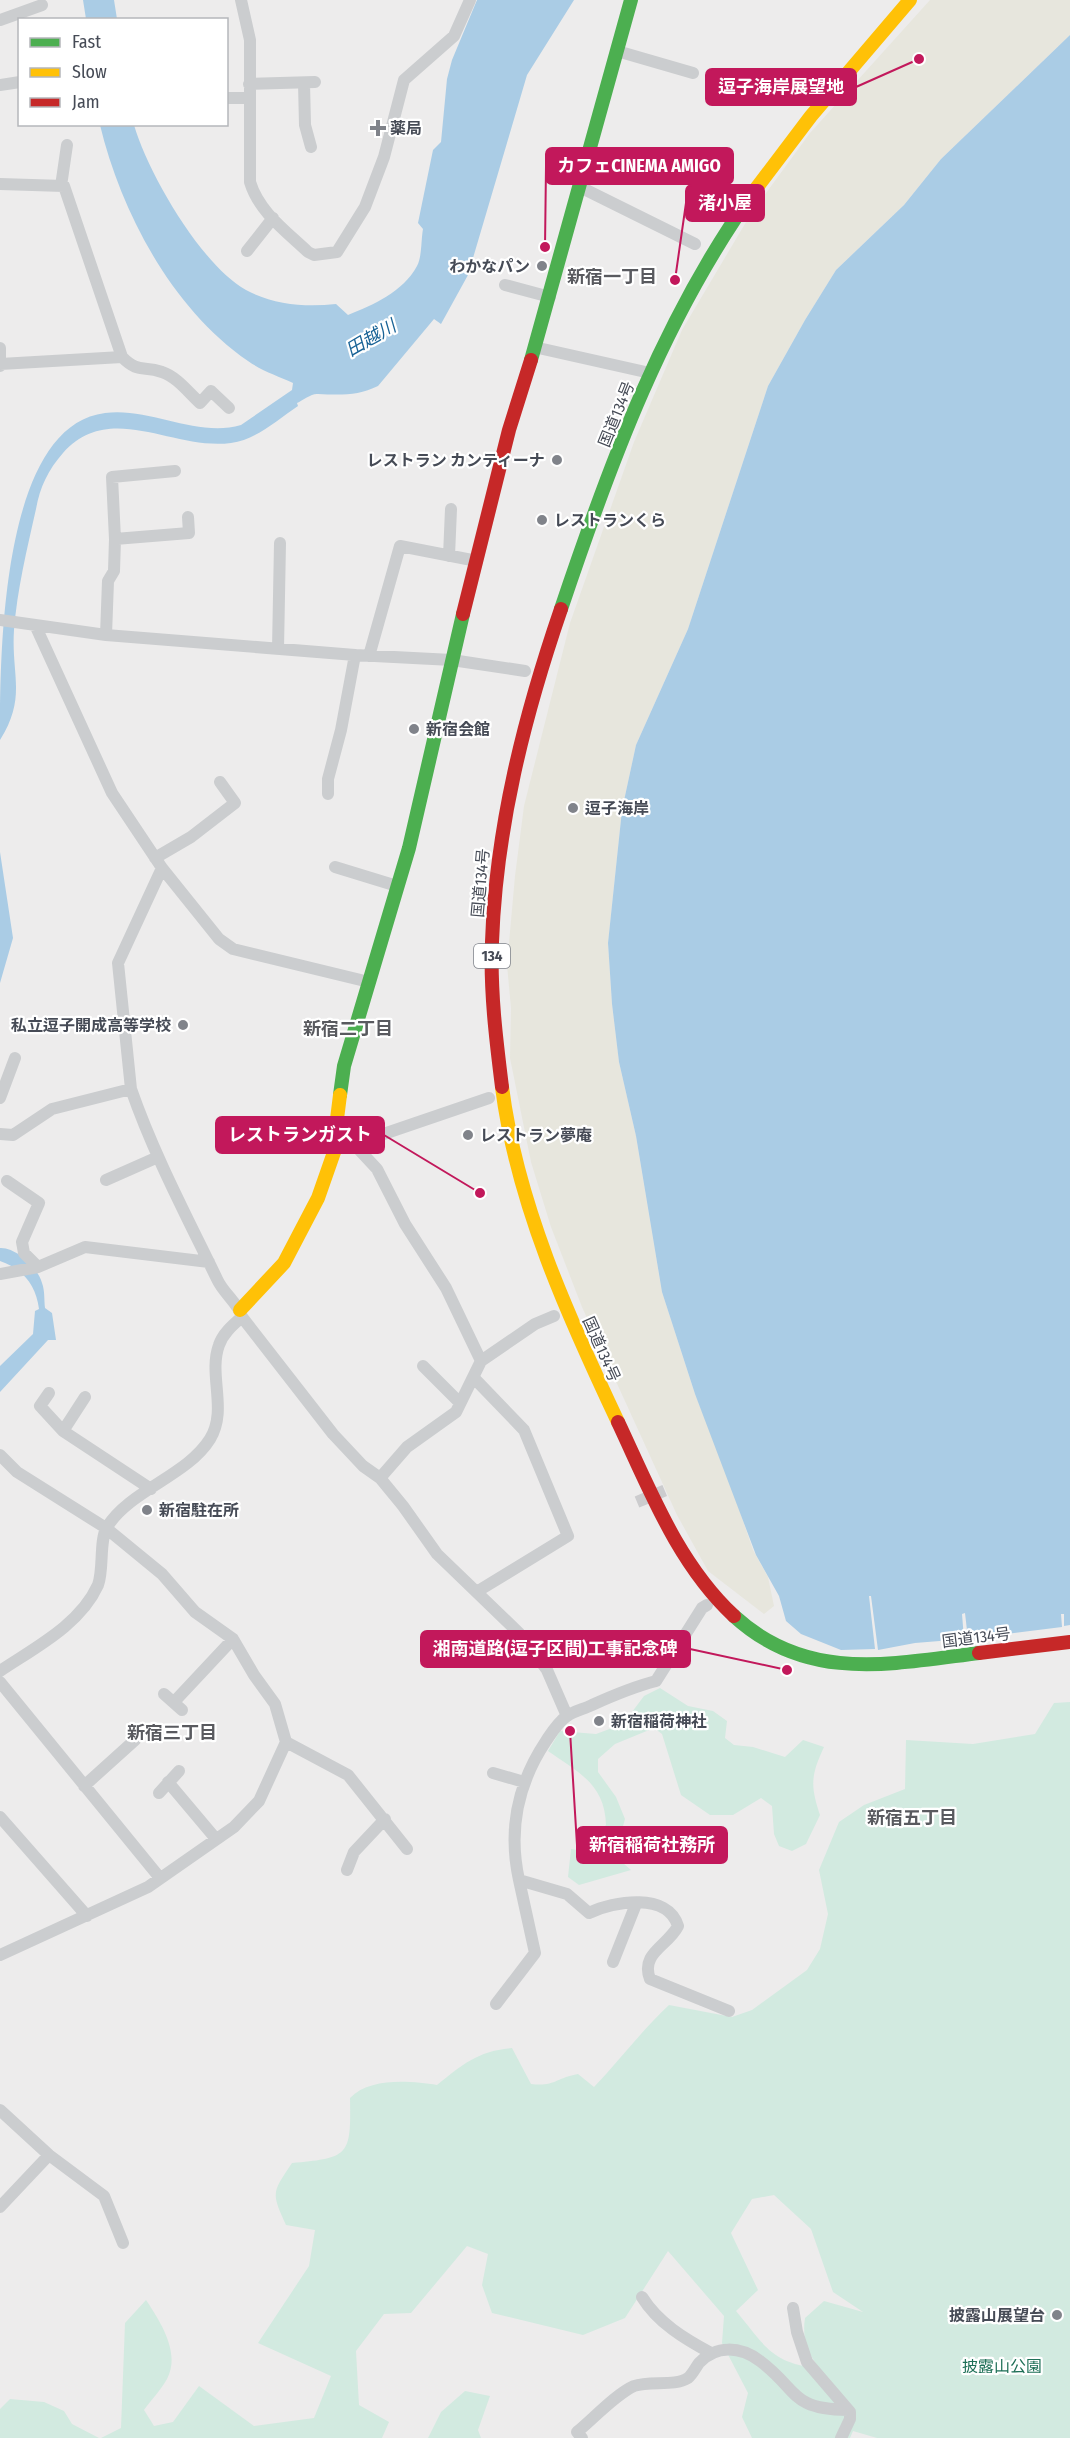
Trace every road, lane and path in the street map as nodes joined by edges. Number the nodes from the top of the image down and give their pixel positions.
1 (241, 0) edge
2 (470, 0) edge
3 (631, 0) edge
4 (910, 0) edge
5 (42, 5) dead end
6 (0, 20) edge
7 (617, 51) junction
8 (693, 73) dead end
9 (18, 82) edge
10 (249, 84) junction
11 (0, 85) edge
12 (228, 98) edge
13 (248, 98) junction
14 (67, 145) dead end
15 (311, 147) dead end
16 (0, 184) edge
17 (61, 186) junction
18 (580, 187) junction
19 (273, 218) junction
20 (695, 244) dead end
21 (247, 251) dead end
22 (505, 285) dead end
23 (550, 297) junction
24 (534, 347) junction
25 (0, 348) edge
26 (122, 357) junction
27 (0, 365) edge
28 (650, 373) junction
29 (229, 408) dead end
30 (175, 471) dead end
31 (452, 509) dead end
32 (188, 517) dead end
33 (115, 539) junction
34 (280, 543) dead end
35 (449, 556) junction
36 (477, 561) junction
37 (0, 620) edge
38 (36, 627) junction
39 (106, 635) junction
40 (278, 649) junction
41 (355, 656) junction
42 (369, 656) junction
43 (452, 660) junction
44 (525, 671) dead end
45 (220, 782) dead end
46 (328, 794) dead end
47 (158, 863) junction
48 (335, 867) dead end
49 (397, 886) junction
50 (369, 982) junction
51 (15, 1058) dead end
52 (131, 1089) junction
53 (0, 1098) edge
54 (489, 1098) dead end
55 (0, 1134) edge
56 (344, 1139) junction
57 (158, 1157) junction
58 (106, 1180) dead end
59 (8, 1181) dead end
60 (208, 1262) junction
61 (35, 1267) junction
62 (6, 1273) edge
63 (241, 1314) junction
64 (554, 1316) dead end
65 (481, 1360) junction
66 (423, 1366) dead end
67 (473, 1377) junction
68 (49, 1393) dead end
69 (84, 1397) dead end
70 (460, 1403) junction
71 (63, 1431) junction
72 (0, 1455) edge
73 (380, 1478) junction
74 (151, 1489) junction
75 (106, 1528) junction
76 (478, 1591) junction
77 (707, 1605) dead end
78 (233, 1639) junction
79 (1070, 1642) edge
80 (578, 1644) dead end
81 (544, 1666) junction
82 (0, 1671) edge
83 (0, 1682) edge
84 (174, 1702) dead end
85 (567, 1716) junction
86 (135, 1740) dead end
87 (286, 1742) junction
88 (179, 1771) dead end
89 (492, 1773) dead end
90 (168, 1782) junction
91 (524, 1782) junction
92 (84, 1786) junction
93 (159, 1793) dead end
94 (0, 1817) edge
95 (385, 1819) junction
96 (216, 1839) junction
97 (407, 1849) dead end
98 (346, 1870) dead end
99 (160, 1878) junction
100 (519, 1880) junction
101 (636, 1904) junction
102 (87, 1916) junction
103 (0, 1955) edge
104 (613, 1962) dead end
105 (496, 2004) dead end
106 (729, 2011) dead end
107 (0, 2110) edge
108 (49, 2155) junction
109 (0, 2206) edge
110 (123, 2243) dead end
111 (642, 2297) dead end
112 (793, 2308) dead end
113 (711, 2353) junction
114 (848, 2410) junction
115 (582, 2438) edge
116 (841, 2438) edge

1 - 10 street
2 - 19 street
3 - 7 main road
4 - 28 main road, 国道134号 / 134
5 - 6 street
7 - 8 street
7 - 18 main road
9 - 11 street
10 - 13 street
10 - 15 street
12 - 13 street
13 - 19 street
14 - 17 street
16 - 17 street
17 - 26 street
18 - 20 street
18 - 23 main road
19 - 21 street
22 - 23 street
23 - 24 main road
24 - 28 street
24 - 36 main road
25 - 27 street
26 - 27 street
26 - 29 street
28 - 79 main road, 国道134号 / 134
30 - 33 street
31 - 35 street
32 - 33 street
33 - 39 street
34 - 40 street
35 - 36 street
35 - 42 street
36 - 43 main road
37 - 38 street
38 - 39 street
38 - 47 street
39 - 40 street
40 - 41 street
41 - 42 street
41 - 46 street
42 - 43 street
43 - 44 street
43 - 49 main road
45 - 47 street
47 - 50 street
47 - 52 street
48 - 49 street
49 - 50 main road
50 - 56 main road
51 - 53 street
52 - 55 street
52 - 57 street
54 - 56 street
56 - 63 main road
56 - 65 street
57 - 58 street
57 - 60 street
59 - 61 street
60 - 61 street
60 - 63 street
61 - 62 street
63 - 73 street
63 - 74 street
64 - 65 street
65 - 67 street
66 - 70 street
67 - 70 street
67 - 76 street
68 - 71 street
69 - 71 street
70 - 73 street
71 - 74 street
72 - 75 street
73 - 76 street
74 - 75 street
75 - 78 street
75 - 82 street
76 - 81 street
77 - 85 street
78 - 84 street
78 - 87 street
80 - 81 street
81 - 85 street
83 - 92 street
85 - 91 street
86 - 92 street
87 - 95 street
87 - 96 street
88 - 90 street
89 - 91 street
90 - 93 street
90 - 96 street
91 - 100 street
92 - 99 street
94 - 102 street
95 - 97 street
95 - 98 street
96 - 99 street
99 - 102 street
100 - 101 street
100 - 105 street
101 - 104 street
101 - 106 street
102 - 103 street
107 - 108 street
108 - 109 street
108 - 110 street
111 - 113 street
112 - 114 street
113 - 114 street
113 - 115 street
114 - 116 street

